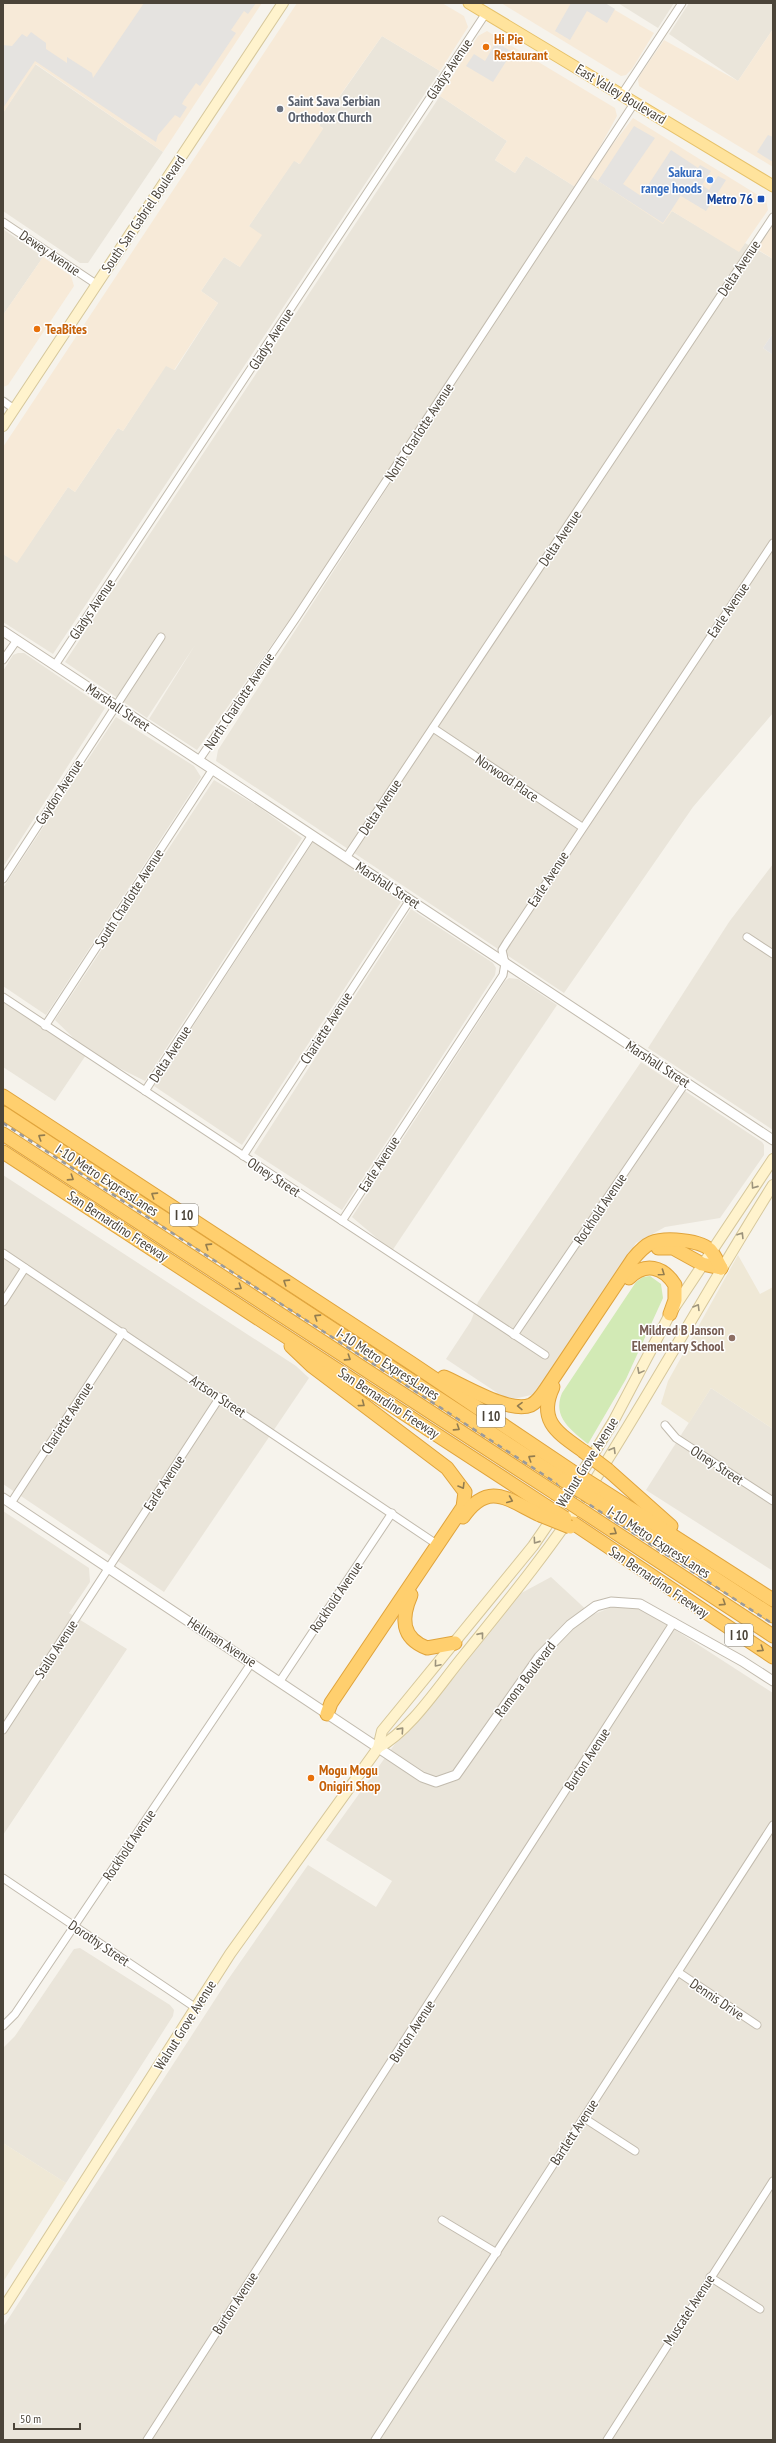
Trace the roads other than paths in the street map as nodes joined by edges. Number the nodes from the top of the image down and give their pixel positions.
1 (283, 3) edge
2 (471, 3) edge
3 (682, 3) edge
4 (486, 13) junction
5 (622, 94) junction
6 (635, 102) junction
7 (773, 186) edge
8 (773, 217) edge
9 (3, 222) edge
10 (96, 284) junction
11 (3, 401) edge
12 (14, 409) junction
13 (3, 426) edge
14 (773, 543) edge
15 (3, 631) edge
16 (161, 637) dead end
17 (17, 640) junction
18 (3, 660) edge
19 (55, 665) junction
20 (116, 705) junction
21 (433, 728) junction
22 (199, 760) junction
23 (213, 769) junction
24 (582, 827) junction
25 (312, 835) junction
26 (346, 858) junction
27 (3, 879) edge
28 (410, 900) junction
29 (747, 937) dead end
30 (773, 954) edge
31 (505, 963) junction
32 (3, 997) edge
33 (45, 1026) junction
34 (686, 1082) junction
35 (145, 1091) junction
36 (3, 1096) edge
37 (3, 1113) edge
38 (3, 1134) edge
39 (773, 1140) edge
40 (3, 1152) edge
41 (243, 1156) junction
42 (773, 1159) edge
43 (773, 1185) edge
44 (342, 1221) junction
45 (711, 1250) junction
46 (3, 1253) edge
47 (702, 1264) junction
48 (25, 1268) junction
49 (720, 1268) junction
50 (628, 1278) junction
51 (3, 1302) edge
52 (670, 1314) junction
53 (268, 1324) junction
54 (123, 1332) junction
55 (514, 1335) junction
56 (545, 1356) dead end
57 (411, 1363) junction
58 (220, 1397) junction
59 (665, 1425) dead end
60 (567, 1475) junction
61 (594, 1492) junction
62 (7, 1500) edge
63 (773, 1501) edge
64 (543, 1510) junction
65 (392, 1513) junction
66 (432, 1541) dead end
67 (703, 1554) junction
68 (109, 1568) junction
69 (411, 1595) junction
70 (773, 1600) edge
71 (773, 1616) edge
72 (674, 1622) junction
73 (773, 1636) edge
74 (455, 1643) junction
75 (773, 1657) edge
76 (252, 1662) junction
77 (280, 1681) junction
78 (773, 1681) edge
79 (327, 1714) junction
80 (3, 1730) edge
81 (378, 1748) junction
82 (442, 1782) joint
83 (773, 1825) edge
84 (3, 1878) edge
85 (74, 1926) junction
86 (678, 1972) junction
87 (196, 2008) junction
88 (4, 2026) edge
89 (757, 2026) dead end
90 (584, 2118) junction
91 (635, 2151) dead end
92 (773, 2181) edge
93 (442, 2220) dead end
94 (497, 2253) junction
95 (710, 2277) junction
96 (3, 2309) edge
97 (760, 2309) dead end
98 (147, 2440) edge
99 (375, 2440) edge
100 (608, 2440) edge

1 - 10 main road, South San Gabriel Boulevard
2 - 4 main road, East Valley Boulevard
3 - 5 street
4 - 5 main road, East Valley Boulevard
4 - 19 street, Gladys Avenue
5 - 6 main road, East Valley Boulevard
6 - 7 main road, East Valley Boulevard
6 - 22 street, North Charlotte Avenue
8 - 21 street, Delta Avenue
9 - 10 street, Dewey Avenue
10 - 12 main road, South San Gabriel Boulevard
11 - 12 street
12 - 13 main road, South San Gabriel Boulevard
14 - 24 street, Earle Avenue
15 - 17 street, Marshall Street
16 - 20 street, Gaydon Avenue
17 - 18 street
17 - 19 street, Marshall Street
19 - 20 street, Marshall Street
20 - 22 street, Marshall Street
20 - 27 street, Gaydon Avenue
21 - 24 street, Norwood Place
21 - 26 street, Delta Avenue
22 - 23 street, Marshall Street
23 - 25 street, Marshall Street
23 - 33 street, South Charlotte Avenue
24 - 31 street, Earle Avenue
25 - 26 street, Marshall Street
25 - 35 street, Delta Avenue
26 - 28 street, Marshall Street
28 - 31 street, Marshall Street
28 - 41 street, Chariette Avenue
29 - 30 street
31 - 34 street, Marshall Street
31 - 44 street, Earle Avenue
32 - 33 street, Olney Street
33 - 35 street, Olney Street
34 - 39 street, Marshall Street
34 - 55 street, Rockhold Avenue
35 - 41 street, Olney Street
57 -> 36 highway, I 10
60 -> 37 highway, I-10 Metro ExpressLanes
38 -> 73 highway, I-10 Metro ExpressLanes, bridge
40 - 53 highway, San Bernardino Freeway
41 - 44 street, Olney Street
42 -> 45 main road, Walnut Grove Avenue
49 -> 43 main road, Walnut Grove Avenue
44 - 55 street, Olney Street
45 - 47 main road, Walnut Grove Avenue
45 - 49 highway
45 -> 57 highway
46 - 48 street, Artson Street
47 - 49 highway
47 - 50 highway
47 - 52 main road, Walnut Grove Avenue
48 - 51 street
48 - 54 street, Artson Street
81 -> 49 main road, Walnut Grove Avenue
50 -> 52 highway
50 - 67 highway, bridge
52 -> 74 main road, Walnut Grove Avenue
53 - 64 highway, San Bernardino Freeway
53 -> 79 highway
54 - 58 street, Artson Street
54 - 62 street, Chariette Avenue
55 - 56 street, Olney Street
57 - 60 highway, I 10
58 - 65 street, Artson Street
58 - 68 street, Earle Avenue
59 - 63 street, Olney Street
60 - 61 highway, I-10 Metro ExpressLanes, bridge
61 - 67 highway
61 - 71 highway, I-10 Metro ExpressLanes
62 - 68 street, Hellman Avenue
69 -> 64 highway
64 -> 75 highway, San Bernardino Freeway / I 10, bridge
65 - 66 street, Artson Street
65 - 77 street, Rockhold Avenue
67 - 70 highway
68 - 76 street, Hellman Avenue
68 - 80 street, Stallo Avenue
69 - 74 highway
69 - 79 highway
72 - 78 street, Ramona Boulevard
72 - 82 street, Ramona Boulevard
72 - 98 street, Burton Avenue
74 -> 81 main road, Walnut Grove Avenue
76 - 77 street, Hellman Avenue
76 - 85 street, Rockhold Avenue
77 - 79 street, Hellman Avenue
79 - 81 street, Hellman Avenue
81 - 82 street, Hellman Avenue
81 - 87 main road, Walnut Grove Avenue
83 - 86 street, Bartlett Avenue
84 - 85 street, Dorothy Street
85 - 87 street, Dorothy Street
85 - 88 street, Rockhold Avenue
86 - 89 street, Dennis Drive
86 - 90 street, Bartlett Avenue
87 - 96 main road, Walnut Grove Avenue
90 - 91 street
90 - 94 street, Bartlett Avenue
92 - 95 street, Muscatel Avenue
93 - 94 street
94 - 99 street, Bartlett Avenue
95 - 97 street
95 - 100 street, Muscatel Avenue

